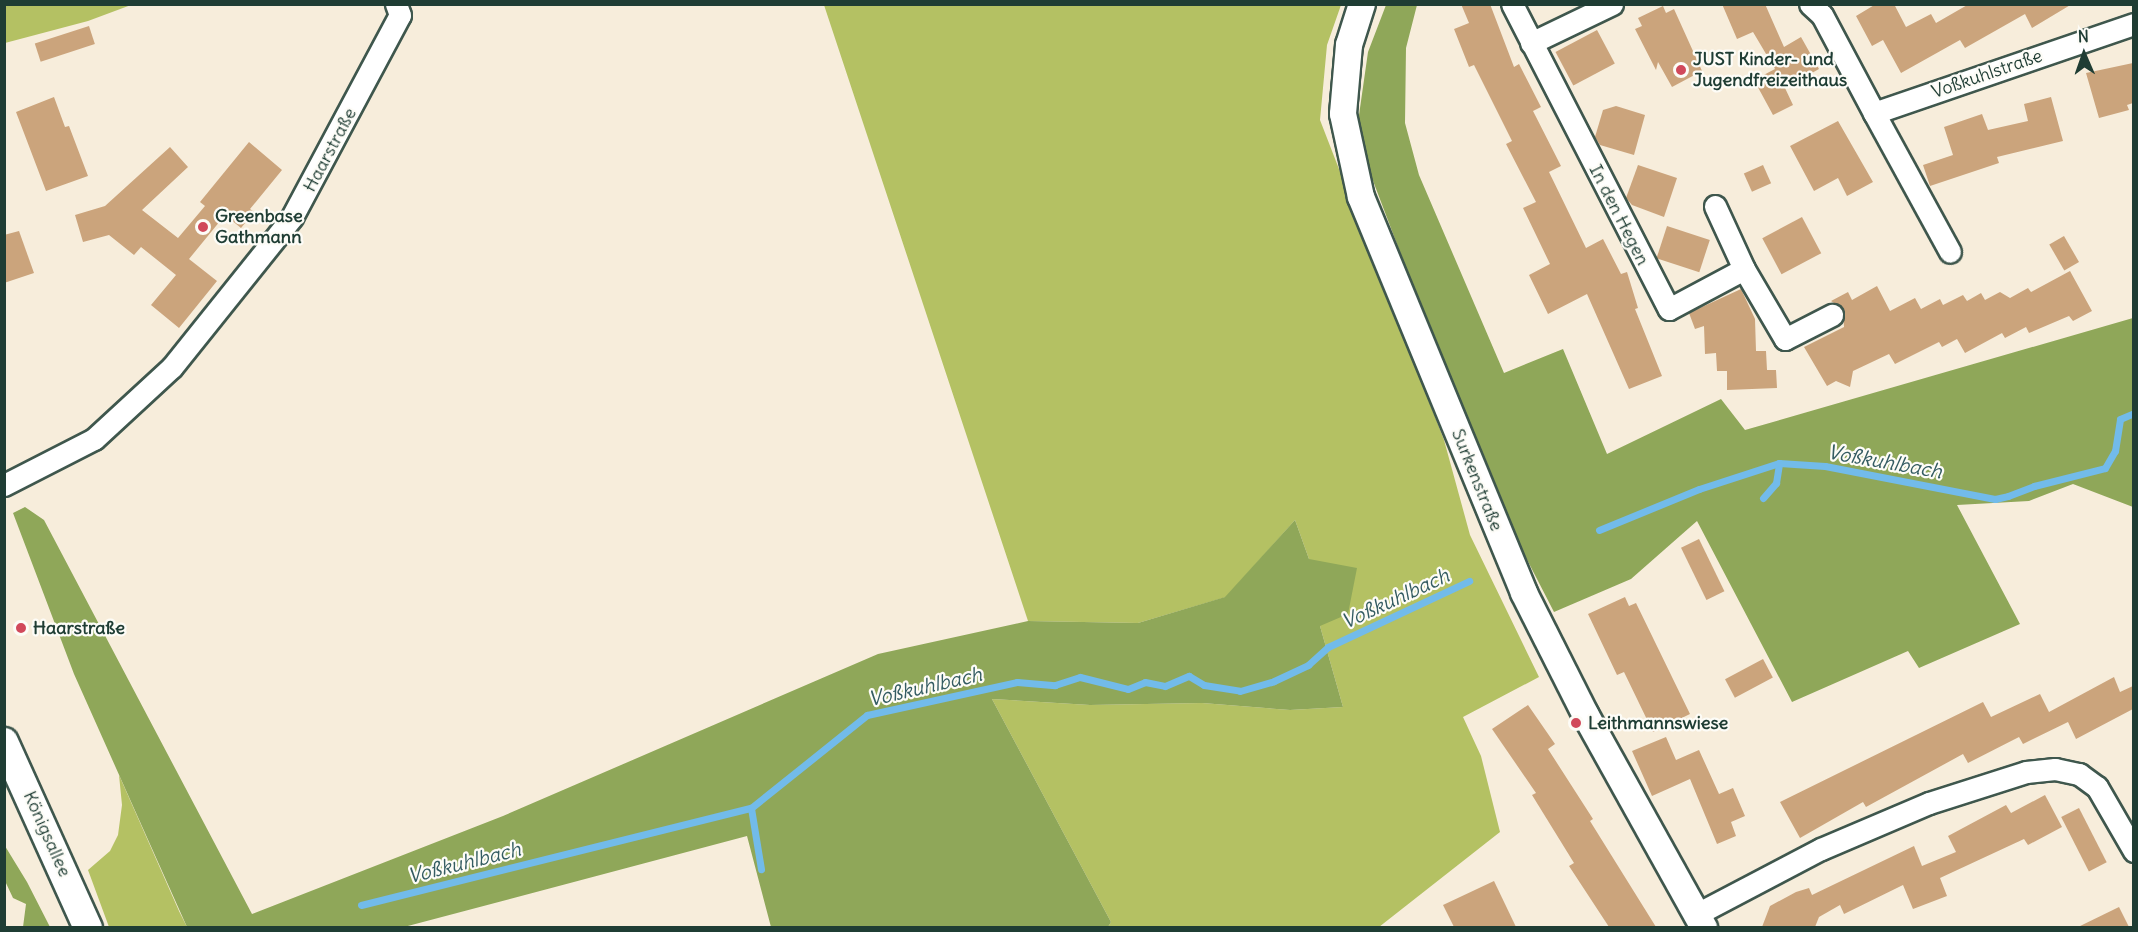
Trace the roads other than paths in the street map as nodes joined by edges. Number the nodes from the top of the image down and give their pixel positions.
1 (1362, 4) edge
2 (1512, 4) edge
3 (1612, 4) edge
4 (1810, 4) edge
5 (398, 10) edge
6 (2133, 24) edge
7 (1531, 43) junction
8 (1874, 113) junction
9 (1715, 206) dead end
10 (1950, 252) dead end
11 (1744, 269) junction
12 (1832, 315) dead end
13 (4, 485) edge
14 (4, 742) edge
15 (2133, 851) edge
16 (1701, 921) edge
17 (88, 927) edge

1 - 16 street, Surkenstraße
2 - 7 street, In den Hegen
3 - 7 street
4 - 8 street
5 - 13 street, Haarstraße
6 - 8 street, Voßkuhlstraße
7 - 11 street, In den Hegen
8 - 10 street
9 - 11 street
11 - 12 street
14 - 17 main road, Königsallee
15 - 16 street

